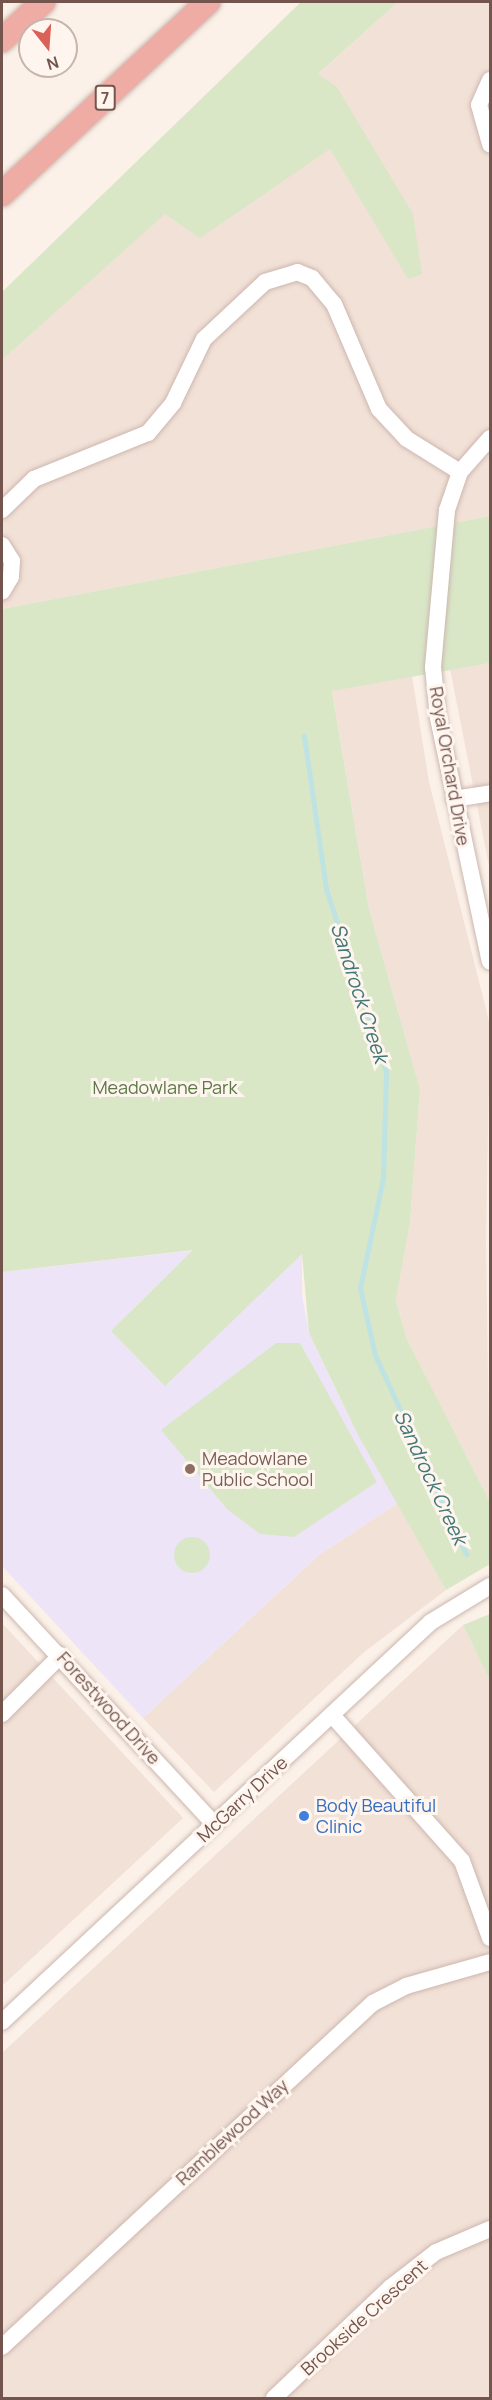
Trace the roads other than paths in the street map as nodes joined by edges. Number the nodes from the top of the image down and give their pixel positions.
1 (43, 2) edge
2 (208, 2) edge
3 (2, 40) edge
4 (490, 80) edge
5 (490, 144) edge
6 (2, 194) edge
7 (490, 438) edge
8 (460, 472) junction
9 (2, 510) edge
10 (2, 544) edge
11 (2, 592) edge
12 (490, 793) edge
13 (454, 799) junction
14 (490, 962) edge
15 (490, 1586) edge
16 (2, 1595) edge
17 (61, 1655) junction
18 (2, 1714) edge
19 (332, 1715) junction
20 (214, 1824) junction
21 (490, 1938) edge
22 (490, 1962) edge
23 (2, 2022) edge
24 (490, 2229) edge
25 (2, 2347) edge
26 (274, 2398) edge

1 - 3 highway
2 - 6 highway, 7
4 - 5 street
7 - 8 street, Royal Orchard Drive
8 - 9 street
8 - 13 street, Royal Orchard Drive
10 - 11 street
12 - 13 street
13 - 14 street, Royal Orchard Drive
15 - 19 street, McGarry Drive
16 - 17 street, Forestwood Drive
17 - 18 street
17 - 20 street, Forestwood Drive
19 - 20 street, McGarry Drive
19 - 21 street
20 - 23 street, McGarry Drive
22 - 25 street, Ramblewood Way
24 - 26 street, Brookside Crescent

